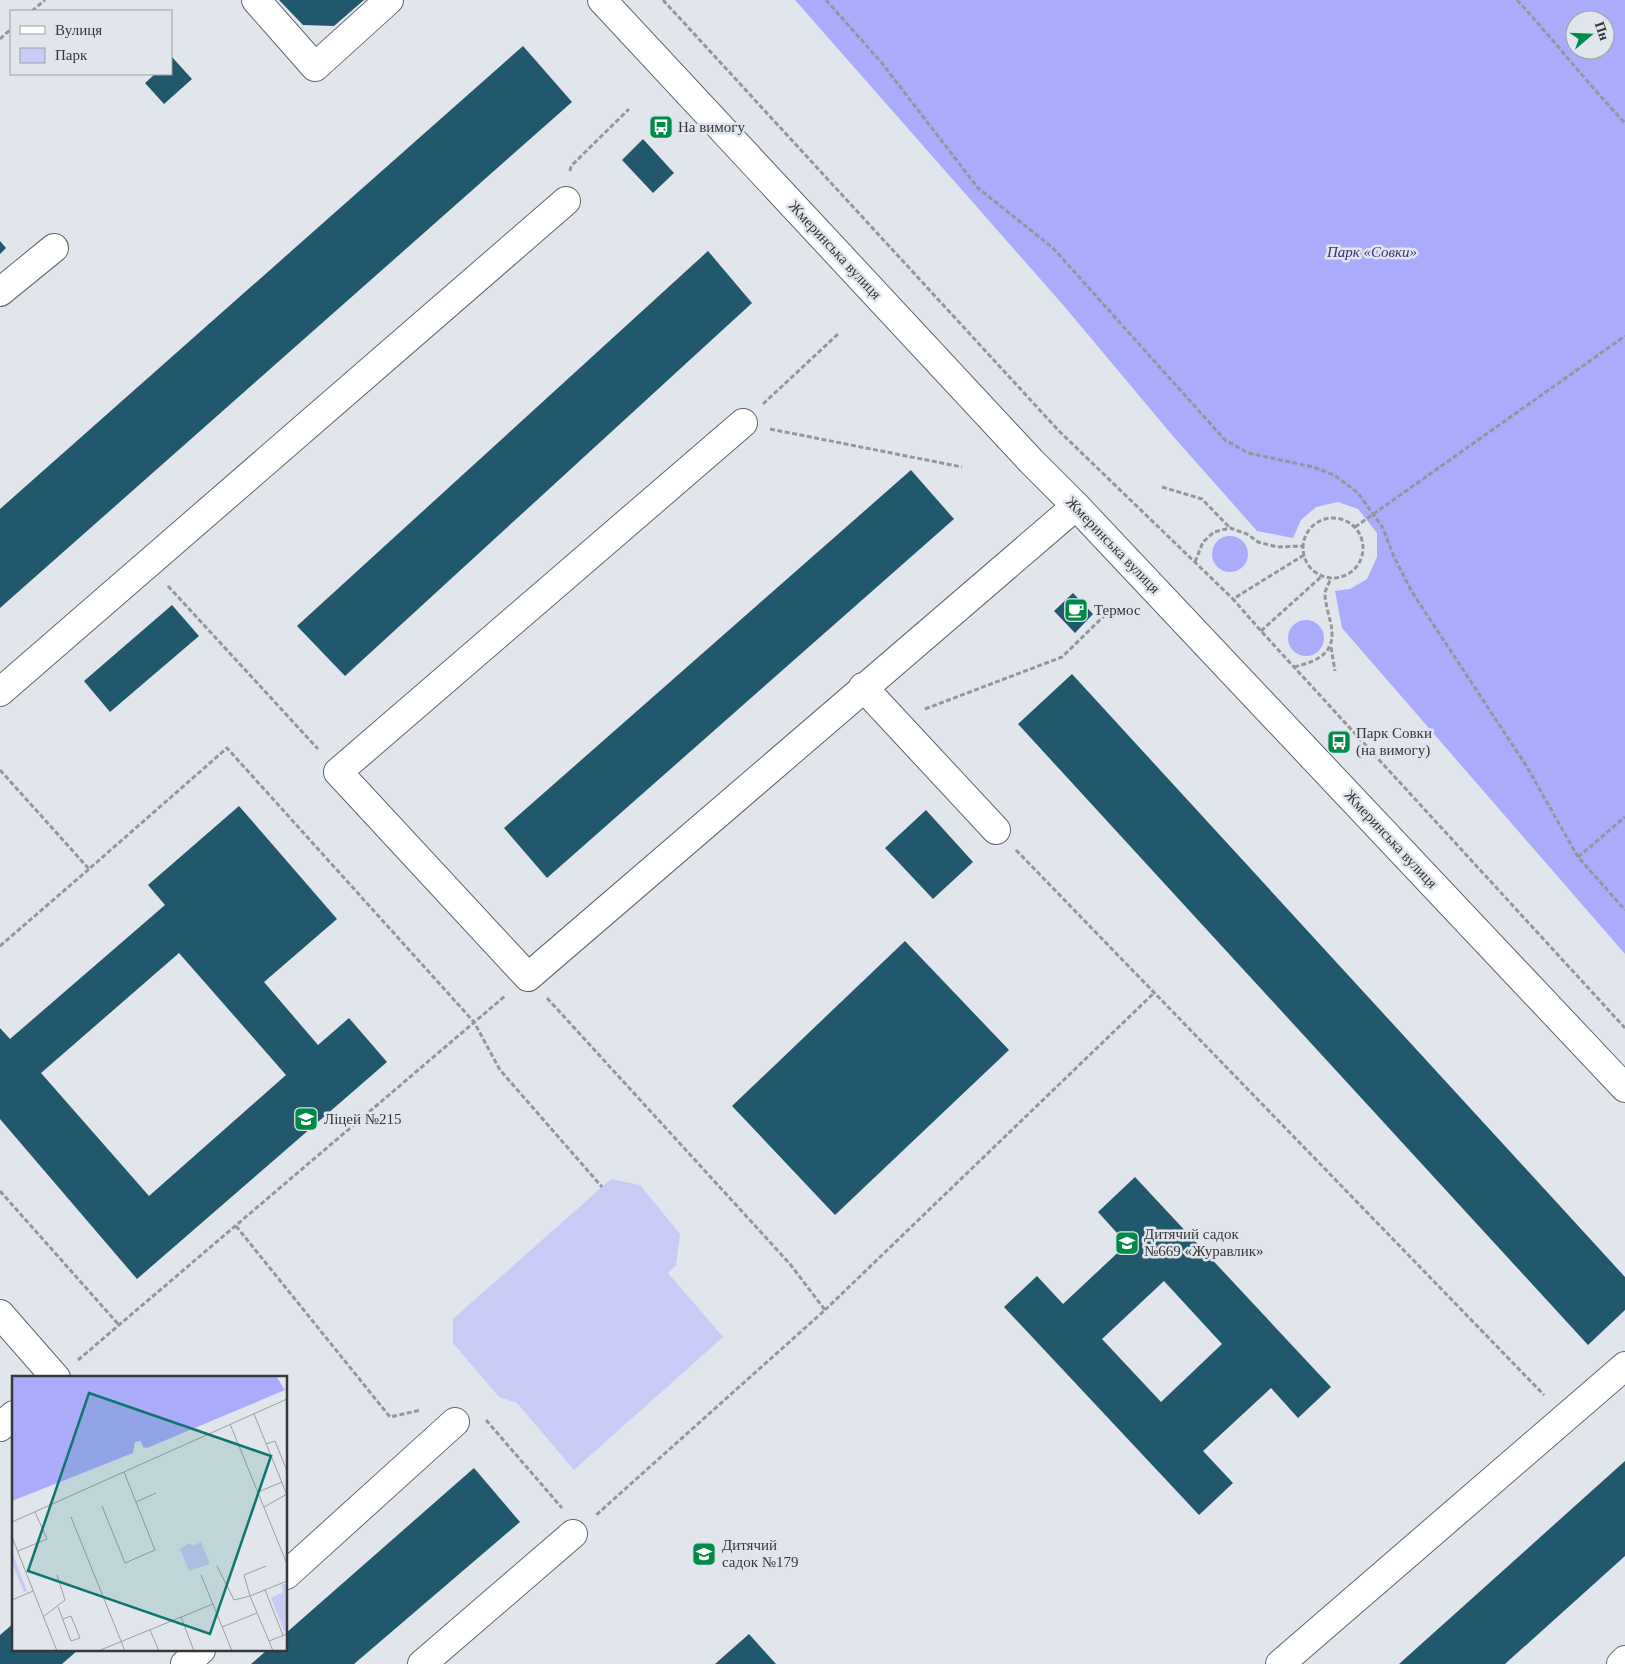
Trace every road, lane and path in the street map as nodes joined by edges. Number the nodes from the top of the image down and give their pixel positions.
1 (45, 0) edge
2 (256, 0) edge
3 (390, 0) edge
4 (602, 0) edge
5 (663, 0) edge
6 (826, 0) edge
7 (1517, 0) edge
8 (33, 10) edge
9 (10, 31) edge
10 (0, 39) edge
11 (629, 109) dead end
12 (1625, 123) edge
13 (566, 202) joint
14 (54, 248) dead end
15 (0, 292) edge
16 (838, 334) dead end
17 (1625, 336) edge
18 (743, 423) junction
19 (962, 467) dead end
20 (1162, 486) dead end
21 (1076, 506) junction
22 (1374, 514) junction
23 (1355, 527) junction
24 (1230, 528) junction
25 (1303, 546) junction
26 (1304, 556) junction
27 (1195, 562) junction
28 (148, 564) junction
29 (1322, 576) junction
30 (1331, 578) junction
31 (1233, 599) junction
32 (1104, 616) dead end
33 (1261, 632) junction
34 (1331, 646) junction
35 (1294, 667) junction
36 (1335, 671) dead end
37 (863, 688) junction
38 (0, 692) edge
39 (894, 721) junction
40 (0, 770) edge
41 (338, 772) junction
42 (1625, 817) edge
43 (996, 830) joint
44 (1578, 857) junction
45 (90, 869) junction
46 (1625, 910) edge
47 (0, 946) edge
48 (528, 977) junction
49 (1155, 992) junction
50 (474, 1022) junction
51 (1625, 1028) edge
52 (1625, 1088) edge
53 (602, 1187) dead end
54 (0, 1191) edge
55 (236, 1226) junction
56 (825, 1310) junction
57 (0, 1314) edge
58 (119, 1325) junction
59 (1625, 1366) edge
60 (64, 1372) edge
61 (424, 1410) dead end
62 (482, 1416) dead end
63 (12, 1417) edge
64 (1565, 1417) junction
65 (455, 1422) dead end
66 (0, 1427) edge
67 (577, 1531) junction
68 (288, 1572) edge
69 (199, 1652) edge
70 (1291, 1660) edge
71 (1625, 1660) edge
72 (185, 1664) edge
73 (422, 1664) edge
74 (1620, 1664) edge

1 - 8 path
2 - 3 main road
4 - 21 main road, Жмеринська вулиця
5 - 27 path
6 - 22 path
7 - 12 path
9 - 10 path
11 - 13 path
13 - 28 main road
14 - 15 main road
16 - 18 path
17 - 22 path
18 - 19 path
18 - 41 main road
20 - 24 path
21 - 37 main road
21 - 52 main road, Жмеринська вулиця
22 - 23 path
22 - 44 path
23 - 25 path
23 - 30 path
24 - 25 path
24 - 27 path
25 - 26 path
26 - 29 path
26 - 31 path
27 - 31 path
28 - 38 main road
28 - 41 path
29 - 30 path
29 - 33 path
30 - 34 path
31 - 33 path
32 - 39 path
33 - 35 path
34 - 35 path
34 - 36 path
35 - 51 path
37 - 39 main road
37 - 48 main road
39 - 43 main road
40 - 45 path
41 - 48 main road
42 - 44 path
43 - 49 path
44 - 46 path
45 - 47 path
45 - 50 path
48 - 50 path
48 - 56 path
49 - 56 path
49 - 64 path
50 - 53 path
50 - 55 path
54 - 58 path
55 - 58 path
55 - 61 path
56 - 67 path
57 - 60 main road
58 - 60 path
59 - 64 main road
62 - 67 path
63 - 66 main road
64 - 70 main road
65 - 68 main road
67 - 73 main road
69 - 72 main road
71 - 74 main road

